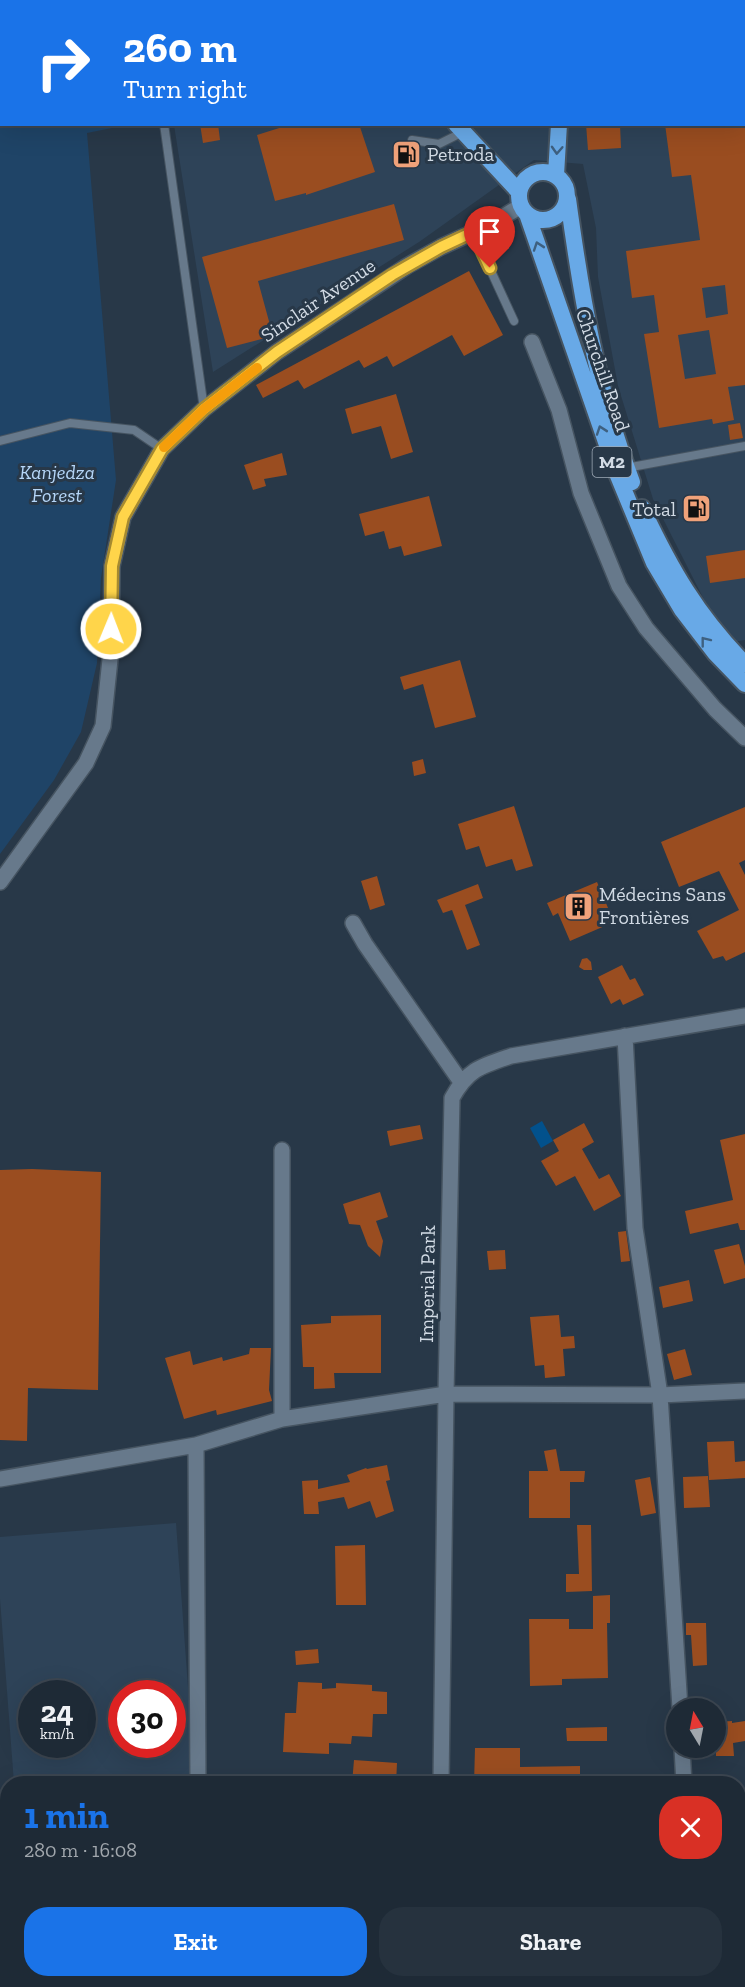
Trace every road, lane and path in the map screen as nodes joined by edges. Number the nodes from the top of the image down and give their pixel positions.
1 (164, 126) edge
2 (559, 126) edge
3 (460, 128) edge
4 (412, 140) dead end
5 (556, 175) junction
6 (568, 199) junction
7 (522, 204) junction
8 (473, 232) junction
9 (514, 321) dead end
10 (532, 342) dead end
11 (204, 409) junction
12 (0, 441) edge
13 (745, 446) edge
14 (162, 449) junction
15 (621, 469) junction
16 (745, 664) edge
17 (745, 684) edge
18 (745, 738) edge
19 (0, 882) edge
20 (353, 923) dead end
21 (745, 1016) edge
22 (625, 1036) junction
23 (461, 1082) junction
24 (282, 1150) dead end
25 (745, 1391) edge
26 (446, 1394) junction
27 (660, 1395) junction
28 (282, 1419) junction
29 (196, 1445) junction
30 (0, 1479) edge
31 (679, 1698) edge
32 (683, 1758) edge
33 (198, 1776) edge
34 (441, 1776) edge
35 (684, 1776) edge

1 - 11 lane
2 -> 5 highway, Churchill Road
3 - 4 lane
3 - 7 highway, M2
5 - 6 highway, Churchill Road
5 - 7 highway
6 - 7 highway
6 - 15 highway, Churchill Road / M2
7 - 8 street, Sinclair Avenue
15 -> 7 highway, Churchill Road / M2
8 - 9 lane
8 - 11 street, Sinclair Avenue
10 - 18 street
11 - 14 street, Sinclair Avenue
12 - 14 lane
13 - 15 lane
14 - 19 street, Sinclair Avenue
15 - 16 highway, Churchill Road / M2
17 -> 15 highway, Churchill Road / M2
20 - 23 street
21 - 22 street
22 - 23 street
22 - 27 street
23 - 26 street, Imperial Park
24 - 28 street
25 - 27 street
26 - 27 street
26 - 28 street
26 - 34 street, Imperial Park
27 - 31 street
28 - 29 street
29 - 30 street
29 - 33 street
32 - 35 street

